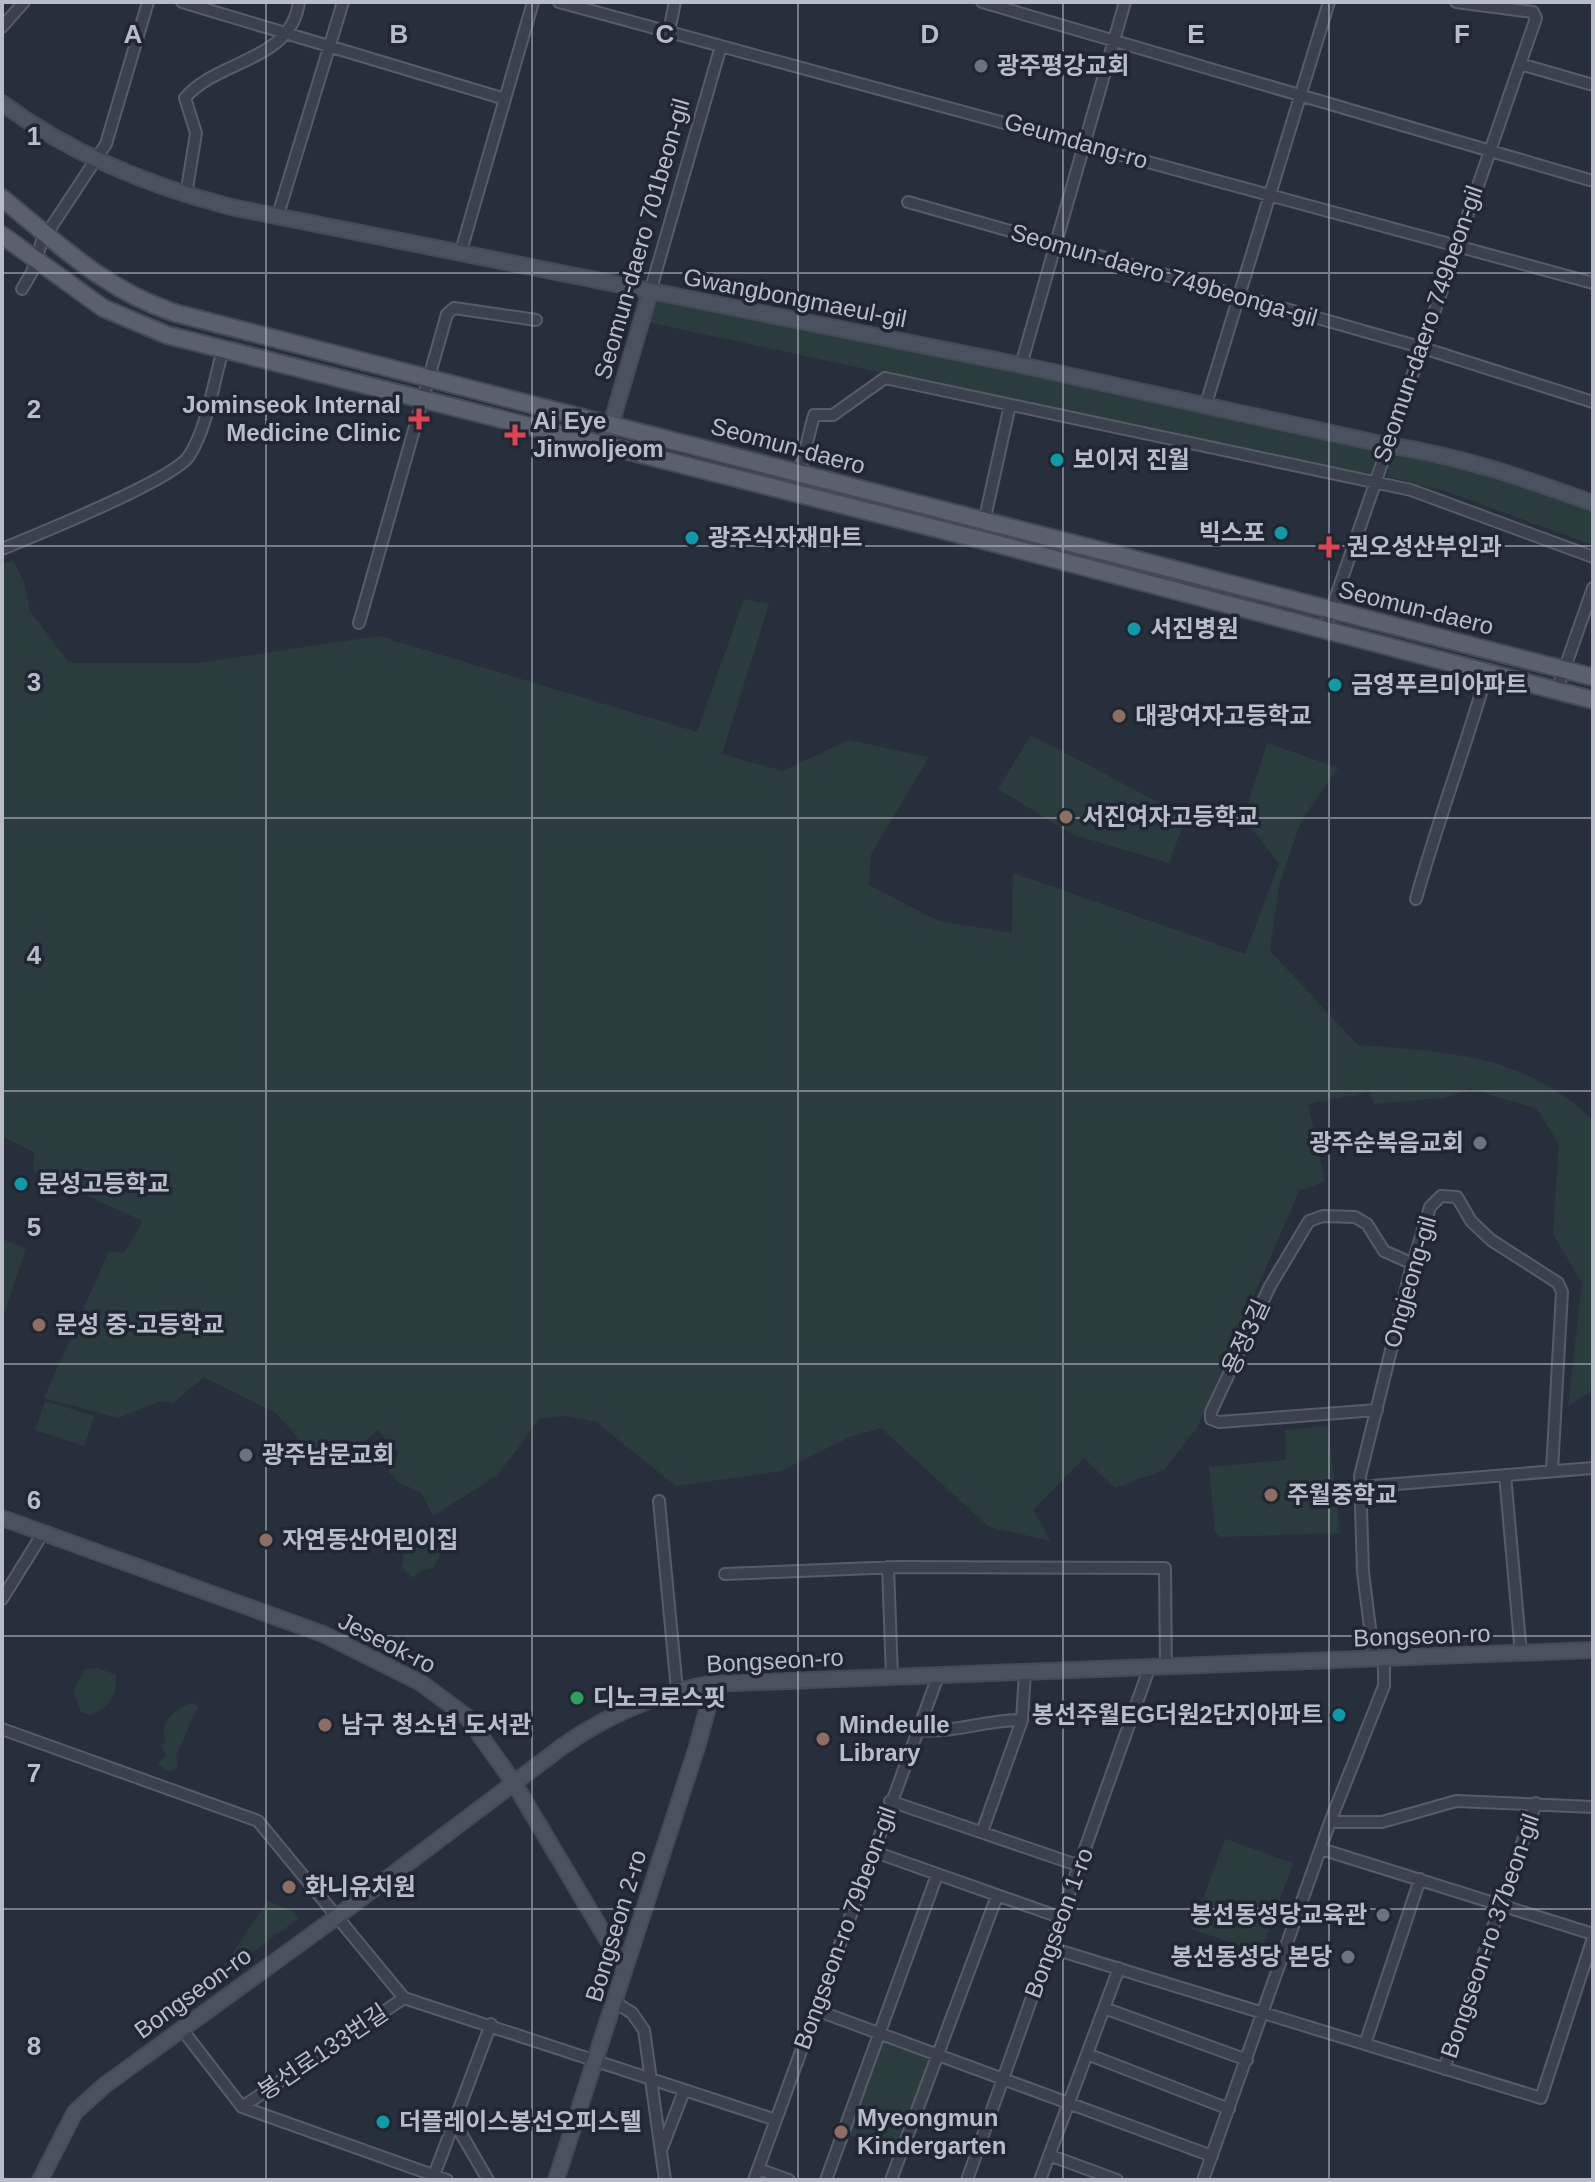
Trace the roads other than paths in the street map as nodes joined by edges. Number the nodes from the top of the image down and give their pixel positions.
1 (24, 2) edge
2 (148, 2) edge
3 (182, 2) edge
4 (299, 2) edge
5 (343, 2) edge
6 (533, 2) edge
7 (559, 2) edge
8 (675, 2) edge
9 (982, 2) edge
10 (1125, 2) edge
11 (1329, 2) edge
12 (1456, 2) edge
13 (2, 27) edge
14 (669, 31) junction
15 (287, 34) junction
16 (1113, 41) junction
17 (721, 46) junction
18 (331, 47) junction
19 (1520, 64) junction
20 (1593, 85) edge
21 (1300, 96) junction
22 (505, 99) junction
23 (2, 103) edge
24 (1084, 143) junction
25 (1488, 152) junction
26 (98, 159) junction
27 (1593, 181) edge
28 (186, 195) junction
29 (1270, 196) junction
30 (2, 198) edge
31 (908, 202) dead end
32 (277, 218) junction
33 (47, 234) junction
34 (2, 235) edge
35 (1055, 245) junction
36 (1456, 247) junction
37 (461, 251) junction
38 (36, 263) junction
39 (1593, 283) edge
40 (22, 289) dead end
41 (650, 292) junction
42 (1239, 297) junction
43 (536, 320) dead end
44 (1420, 347) junction
45 (223, 350) junction
46 (1021, 365) junction
47 (430, 379) junction
48 (424, 399) junction
49 (1593, 402) edge
50 (1010, 405) junction
51 (1205, 407) junction
52 (611, 425) junction
53 (605, 445) junction
54 (1386, 445) junction
55 (799, 474) junction
56 (1373, 481) junction
57 (1593, 503) edge
58 (984, 522) junction
59 (2, 549) edge
60 (1593, 557) edge
61 (1593, 588) edge
62 (1330, 611) junction
63 (359, 623) dead end
64 (1324, 631) junction
65 (1564, 670) junction
66 (1487, 673) junction
67 (1593, 677) edge
68 (1557, 690) junction
69 (1593, 700) edge
70 (1416, 899) dead end
71 (1413, 1264) junction
72 (1377, 1410) junction
73 (1593, 1468) edge
74 (1552, 1470) junction
75 (1505, 1475) junction
76 (1359, 1487) junction
77 (659, 1501) dead end
78 (2, 1518) edge
79 (43, 1533) junction
80 (888, 1567) junction
81 (725, 1574) dead end
82 (2, 1599) edge
83 (1593, 1650) edge
84 (1521, 1654) junction
85 (1379, 1659) junction
86 (1150, 1666) junction
87 (1166, 1666) junction
88 (1025, 1672) junction
89 (938, 1676) junction
90 (892, 1677) junction
91 (708, 1684) junction
92 (677, 1690) junction
93 (1022, 1720) junction
94 (2, 1729) edge
95 (917, 1730) junction
96 (514, 1783) junction
97 (890, 1801) junction
98 (1536, 1803) junction
99 (1593, 1807) edge
100 (1330, 1822) junction
101 (982, 1832) junction
102 (1321, 1849) junction
103 (872, 1851) junction
104 (1080, 1866) junction
105 (937, 1875) junction
106 (1420, 1879) junction
107 (997, 1896) junction
108 (1500, 1905) junction
109 (335, 1918) junction
110 (1062, 1918) junction
111 (1593, 1936) edge
112 (1051, 1948) junction
113 (624, 1968) junction
114 (1119, 1968) junction
115 (404, 1998) junction
116 (615, 2002) junction
117 (1104, 2008) junction
118 (816, 2010) junction
119 (1264, 2012) junction
120 (491, 2024) junction
121 (181, 2028) junction
122 (879, 2033) junction
123 (1365, 2044) junction
124 (1088, 2051) junction
125 (937, 2055) junction
126 (597, 2060) junction
127 (1247, 2060) junction
128 (1444, 2069) junction
129 (649, 2078) junction
130 (1003, 2079) junction
131 (684, 2091) junction
132 (1069, 2103) junction
133 (242, 2107) junction
134 (1229, 2109) junction
135 (776, 2120) junction
136 (452, 2126) junction
137 (662, 2149) junction
138 (1049, 2155) junction
139 (1212, 2156) junction
140 (756, 2174) edge
141 (433, 2178) edge
142 (40, 2180) edge
143 (447, 2180) edge
144 (488, 2180) edge
145 (556, 2180) edge
146 (665, 2180) edge
147 (789, 2180) edge
148 (826, 2180) edge
149 (891, 2180) edge
150 (967, 2180) edge
151 (1040, 2180) edge
152 (1117, 2180) edge
153 (1203, 2180) edge

1 - 13 street
2 - 26 street
3 - 15 street
4 - 15 street
5 - 18 street
6 - 22 street
7 - 14 street, Geumdang-ro
8 - 14 street
9 - 16 street
10 - 16 street
11 - 21 street
12 - 19 street, Seomun-daero 749beon-gil
14 - 17 street, Geumdang-ro
15 - 18 street
15 - 28 street
16 - 21 street
16 - 24 street
17 - 24 street, Geumdang-ro
17 - 41 street, Seomun-daero 701beon-gil
18 - 22 street
18 - 32 street
19 - 20 street
19 - 25 street, Seomun-daero 749beon-gil
21 - 25 street
21 - 29 street
22 - 37 street
23 - 26 street, Gwangbongmaeul-gil
24 - 29 street, Geumdang-ro
24 - 35 street
25 - 27 street
25 - 36 street, Seomun-daero 749beon-gil
26 - 28 street, Gwangbongmaeul-gil
26 - 33 street
28 - 32 street, Gwangbongmaeul-gil
29 - 36 street, Geumdang-ro
29 - 42 street
30 - 33 main road, Seomun-daero
31 - 35 street, Seomun-daero 749beonga-gil
32 - 37 street, Gwangbongmaeul-gil
33 - 38 street
33 - 47 main road, Seomun-daero
34 - 38 main road, Seomun-daero
35 - 42 street, Seomun-daero 749beonga-gil
35 - 46 street
36 - 39 street, Geumdang-ro
36 - 44 street, Seomun-daero 749beon-gil
37 - 41 street, Gwangbongmaeul-gil
38 - 40 street
38 - 45 main road, Seomun-daero
41 - 46 street, Gwangbongmaeul-gil
41 - 52 street, Seomun-daero 701beon-gil
42 - 44 street, Seomun-daero 749beonga-gil
42 - 51 street
43 - 47 street
44 - 49 street, Seomun-daero 749beonga-gil
44 - 54 street, Seomun-daero 749beon-gil
45 - 48 main road, Seomun-daero
45 - 59 street
46 - 51 street, Gwangbongmaeul-gil
47 - 48 street
47 - 52 main road, Seomun-daero
48 - 53 main road, Seomun-daero
48 - 63 street
50 - 55 street
50 - 56 street
50 - 58 street
51 - 54 street, Gwangbongmaeul-gil
52 - 53 street, Seomun-daero 701beon-gil
52 - 55 main road, Seomun-daero
53 - 64 main road, Seomun-daero
54 - 56 street, Seomun-daero 749beon-gil
54 - 57 street, Gwangbongmaeul-gil
55 - 58 main road, Seomun-daero
56 - 60 street
56 - 62 street, Seomun-daero 749beon-gil
58 - 62 main road, Seomun-daero
61 - 65 street
62 - 64 street, Seomun-daero 749beon-gil
62 - 65 main road, Seomun-daero
64 - 66 main road, Seomun-daero
65 - 67 main road, Seomun-daero
65 - 68 street
66 - 68 main road, Seomun-daero
66 - 70 street
68 - 69 main road, Seomun-daero
71 - 72 street, Ongjeong-gil
71 - 72 street, 용정3길
71 - 74 street, Ongjeong-gil
72 - 76 street, Ongjeong-gil
73 - 74 street
74 - 75 street
75 - 76 street
75 - 84 street
76 - 85 street, Ongjeong-gil
77 - 92 street
78 - 79 street, Jeseok-ro
79 - 82 street
79 - 96 street, Jeseok-ro
80 - 81 street
80 - 87 street
80 - 90 street
83 - 84 street, Bongseon-ro
84 - 85 street, Bongseon-ro
85 - 87 street, Bongseon-ro
85 - 100 street, Ongjeong-gil
86 - 87 street, Bongseon-ro
86 - 88 street, Bongseon-ro
86 - 104 street, Bongseon 1-ro
88 - 89 street, Bongseon-ro
88 - 93 street
89 - 90 street, Bongseon-ro
89 - 95 street, Bongseon-ro 79beon-gil
90 - 91 street, Bongseon-ro
91 - 92 street, Bongseon-ro
91 - 113 street, Bongseon 2-ro
92 - 96 street, Bongseon-ro
93 - 95 street
93 - 101 street
94 - 109 street
95 - 97 street, Bongseon-ro 79beon-gil
96 - 109 street, Bongseon-ro
96 - 113 street, Jeseok-ro
97 - 101 street
97 - 103 street, Bongseon-ro 79beon-gil
98 - 99 street
98 - 100 street
98 - 108 street, Bongseon-ro 37beon-gil
100 - 102 street, Ongjeong-gil
101 - 104 street
102 - 106 street
102 - 119 street, Ongjeong-gil
103 - 105 street
103 - 118 street, Bongseon-ro 79beon-gil
104 - 110 street, Bongseon 1-ro
105 - 107 street
105 - 122 street
106 - 108 street
106 - 123 street
107 - 110 street
107 - 125 street
108 - 111 street
108 - 128 street, Bongseon-ro 37beon-gil
109 - 115 street
109 - 121 street, Bongseon-ro
110 - 112 street, Bongseon 1-ro
111 - 128 street
112 - 114 street
112 - 130 street, Bongseon 1-ro
113 - 116 street, Bongseon 2-ro
114 - 117 street
114 - 119 street
115 - 120 street
115 - 133 street, 봉선로133번길
116 - 126 street, Bongseon 2-ro
116 - 129 street
117 - 124 street
117 - 127 street
118 - 122 street
118 - 135 street, Bongseon-ro 79beon-gil
119 - 123 street
119 - 127 street, Ongjeong-gil
120 - 126 street
120 - 136 street
121 - 133 street
121 - 142 street, Bongseon-ro
122 - 125 street
122 - 148 street
123 - 128 street
124 - 132 street
124 - 134 street
125 - 130 street
125 - 149 street
126 - 129 street
126 - 145 street, Bongseon 2-ro
127 - 134 street, Ongjeong-gil
129 - 131 street
129 - 137 street
130 - 132 street
130 - 150 street, Bongseon 1-ro
131 - 135 street
131 - 137 street
132 - 138 street
132 - 139 street
133 - 141 street
134 - 139 street, Ongjeong-gil
135 - 140 street, Bongseon-ro 79beon-gil
136 - 141 street
136 - 144 street
137 - 146 street
138 - 151 street
138 - 152 street
139 - 153 street, Ongjeong-gil
140 - 147 street
141 - 143 street

